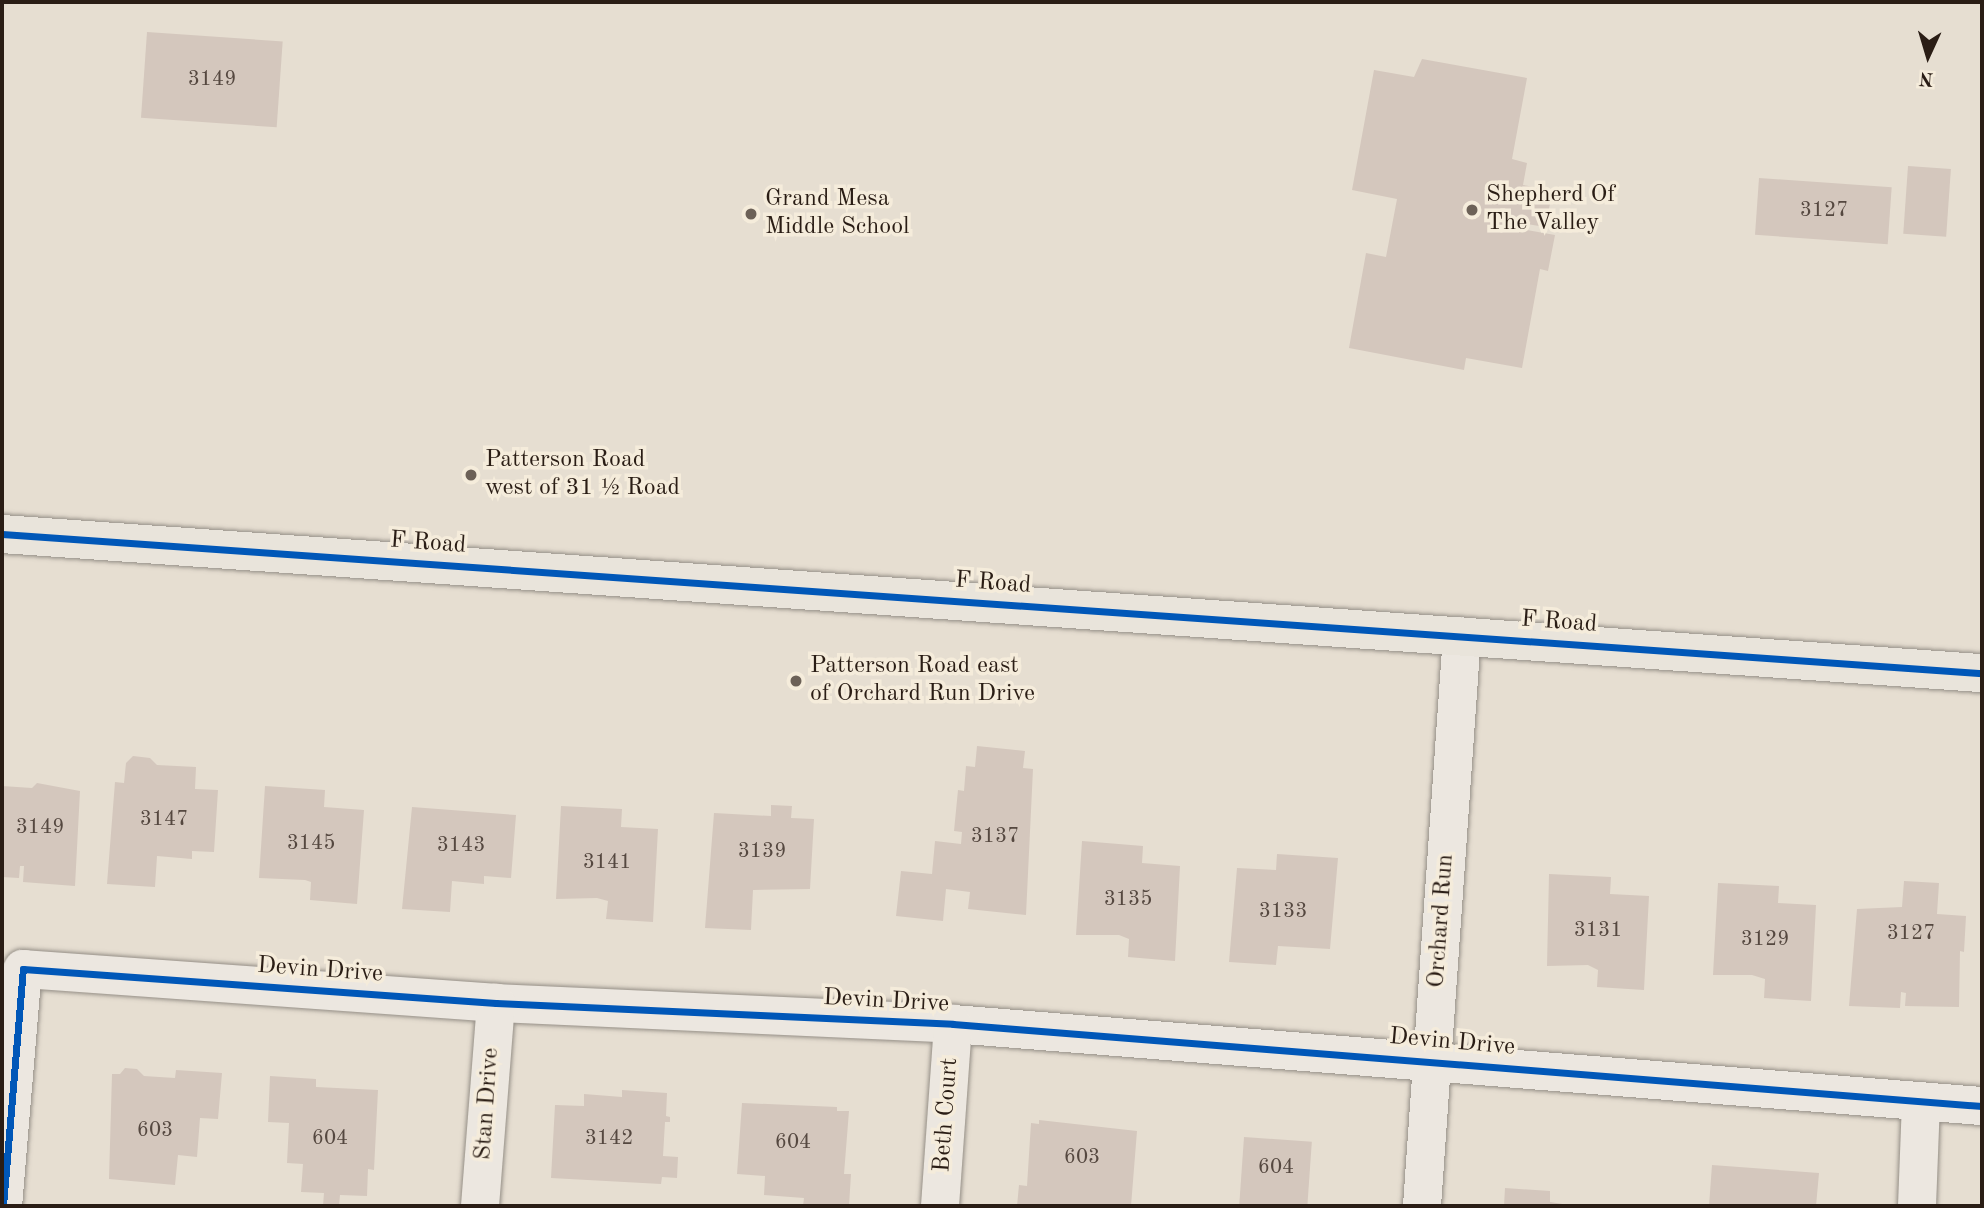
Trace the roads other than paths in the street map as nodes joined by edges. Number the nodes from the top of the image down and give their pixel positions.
1 (2, 534) edge
2 (1462, 636) junction
3 (1982, 673) edge
4 (496, 1003) junction
5 (953, 1024) junction
6 (1433, 1061) junction
7 (1921, 1103) junction
8 (1982, 1106) edge
9 (3, 1206) edge
10 (480, 1206) edge
11 (940, 1206) edge
12 (1422, 1206) edge
13 (1917, 1206) edge

1 - 2 main road, F Road
2 - 3 main road, F Road
2 - 6 street, Orchard Run
4 - 5 street, Devin Drive
4 - 9 street, Devin Drive
4 - 10 street, Stan Drive
5 - 6 street, Devin Drive
5 - 11 street, Beth Court
6 - 7 street, Devin Drive
6 - 12 street, Orchard Run
7 - 8 street, Devin Drive
7 - 13 street

